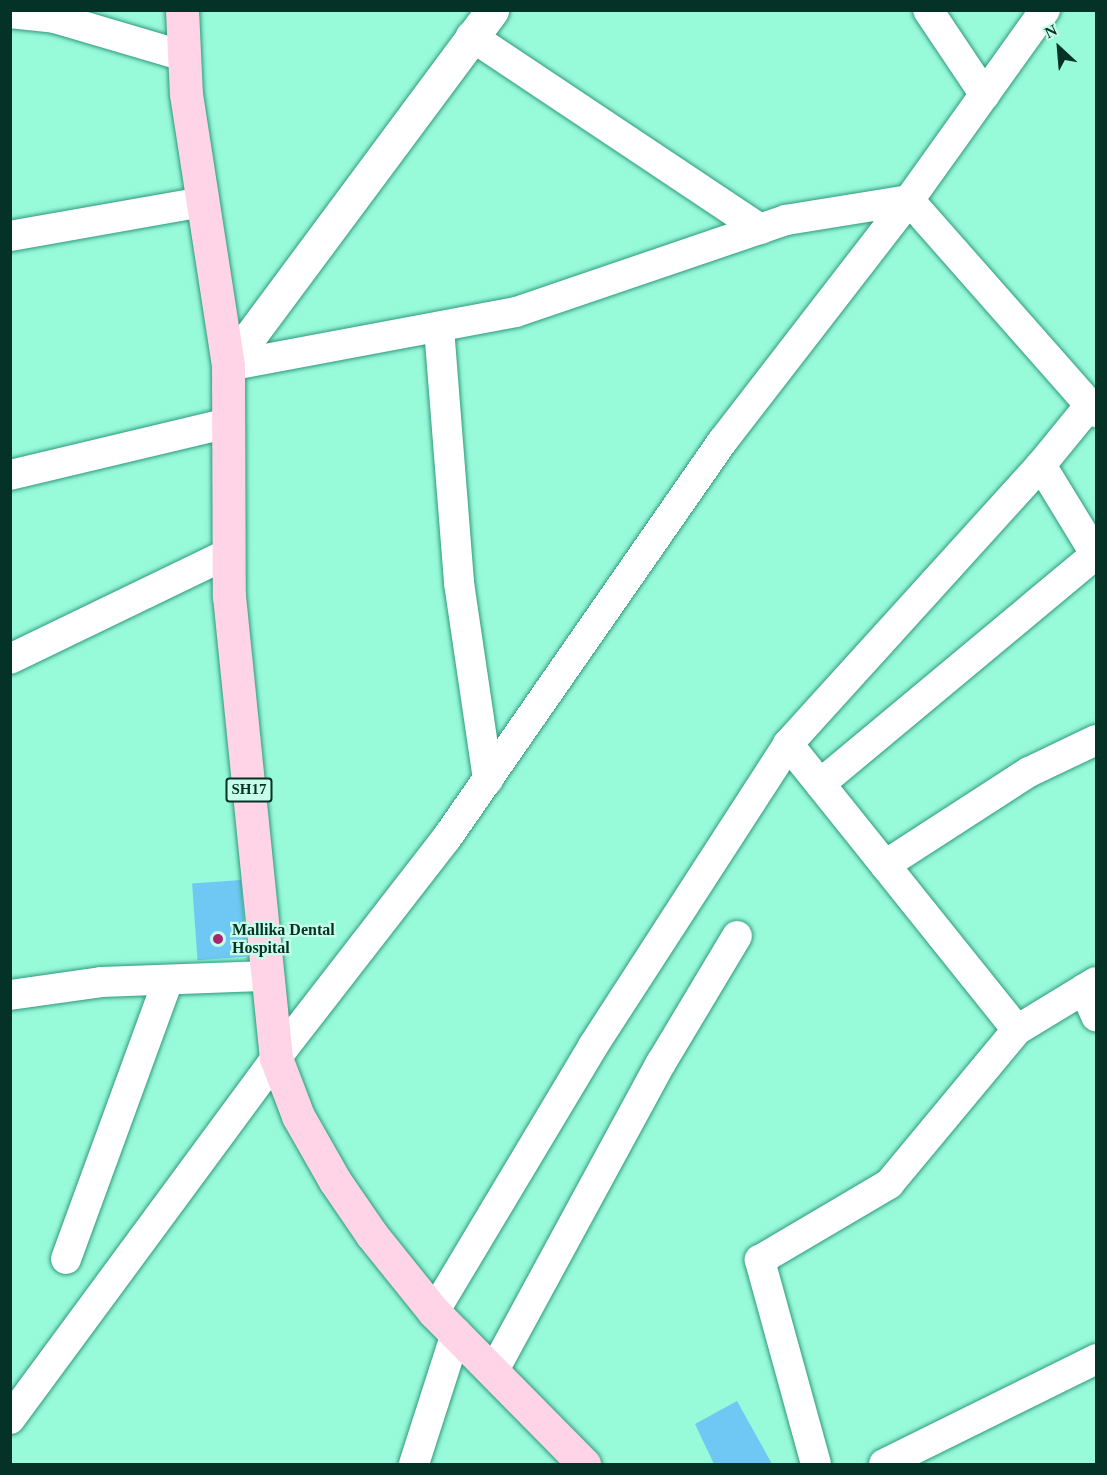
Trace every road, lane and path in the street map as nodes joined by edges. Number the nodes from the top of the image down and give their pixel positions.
1 (182, 10) edge
2 (492, 10) edge
3 (928, 10) edge
4 (1045, 10) edge
5 (10, 13) edge
6 (471, 36) junction
7 (184, 56) junction
8 (985, 95) junction
9 (909, 200) junction
10 (202, 202) junction
11 (760, 229) junction
12 (10, 236) edge
13 (439, 328) junction
14 (228, 366) junction
15 (1093, 409) edge
16 (228, 423) junction
17 (1041, 465) junction
18 (10, 475) edge
19 (229, 553) junction
20 (1096, 555) edge
21 (10, 659) edge
22 (1096, 740) edge
23 (788, 744) junction
24 (488, 780) junction
25 (820, 784) junction
26 (885, 865) junction
27 (737, 936) dead end
28 (268, 976) junction
29 (168, 980) junction
30 (1090, 986) edge
31 (10, 995) edge
32 (1096, 1016) edge
33 (1017, 1030) junction
34 (276, 1058) junction
35 (66, 1259) dead end
36 (445, 1323) junction
37 (1096, 1359) edge
38 (493, 1372) junction
39 (10, 1419) edge
40 (414, 1464) edge
41 (584, 1464) edge
42 (816, 1464) edge
43 (884, 1464) edge

1 - 7 main road, SH17
2 - 6 main road
3 - 8 street
4 - 8 street
5 - 7 street
6 - 11 street
6 - 14 main road
7 - 10 main road, SH17
8 - 9 street
9 - 11 street
9 - 15 street
9 - 24 street
10 - 12 street
10 - 14 main road, SH17
11 - 13 street
13 - 14 street
13 - 24 street
14 - 16 main road, SH17
15 - 17 street
16 - 18 street
16 - 19 main road, SH17
17 - 20 street
17 - 23 street
19 - 21 street
19 - 28 main road, SH17
20 - 25 street
22 - 26 street
23 - 25 street
23 - 36 street
24 - 34 street
25 - 26 street
26 - 33 street
27 - 38 street
28 - 29 street
28 - 34 main road, SH17
29 - 31 street
29 - 35 street
30 - 32 street
30 - 33 street
33 - 42 street
34 - 36 main road, SH17
34 - 39 street
36 - 38 main road, SH17
36 - 40 street
37 - 43 street
38 - 41 main road, SH17

